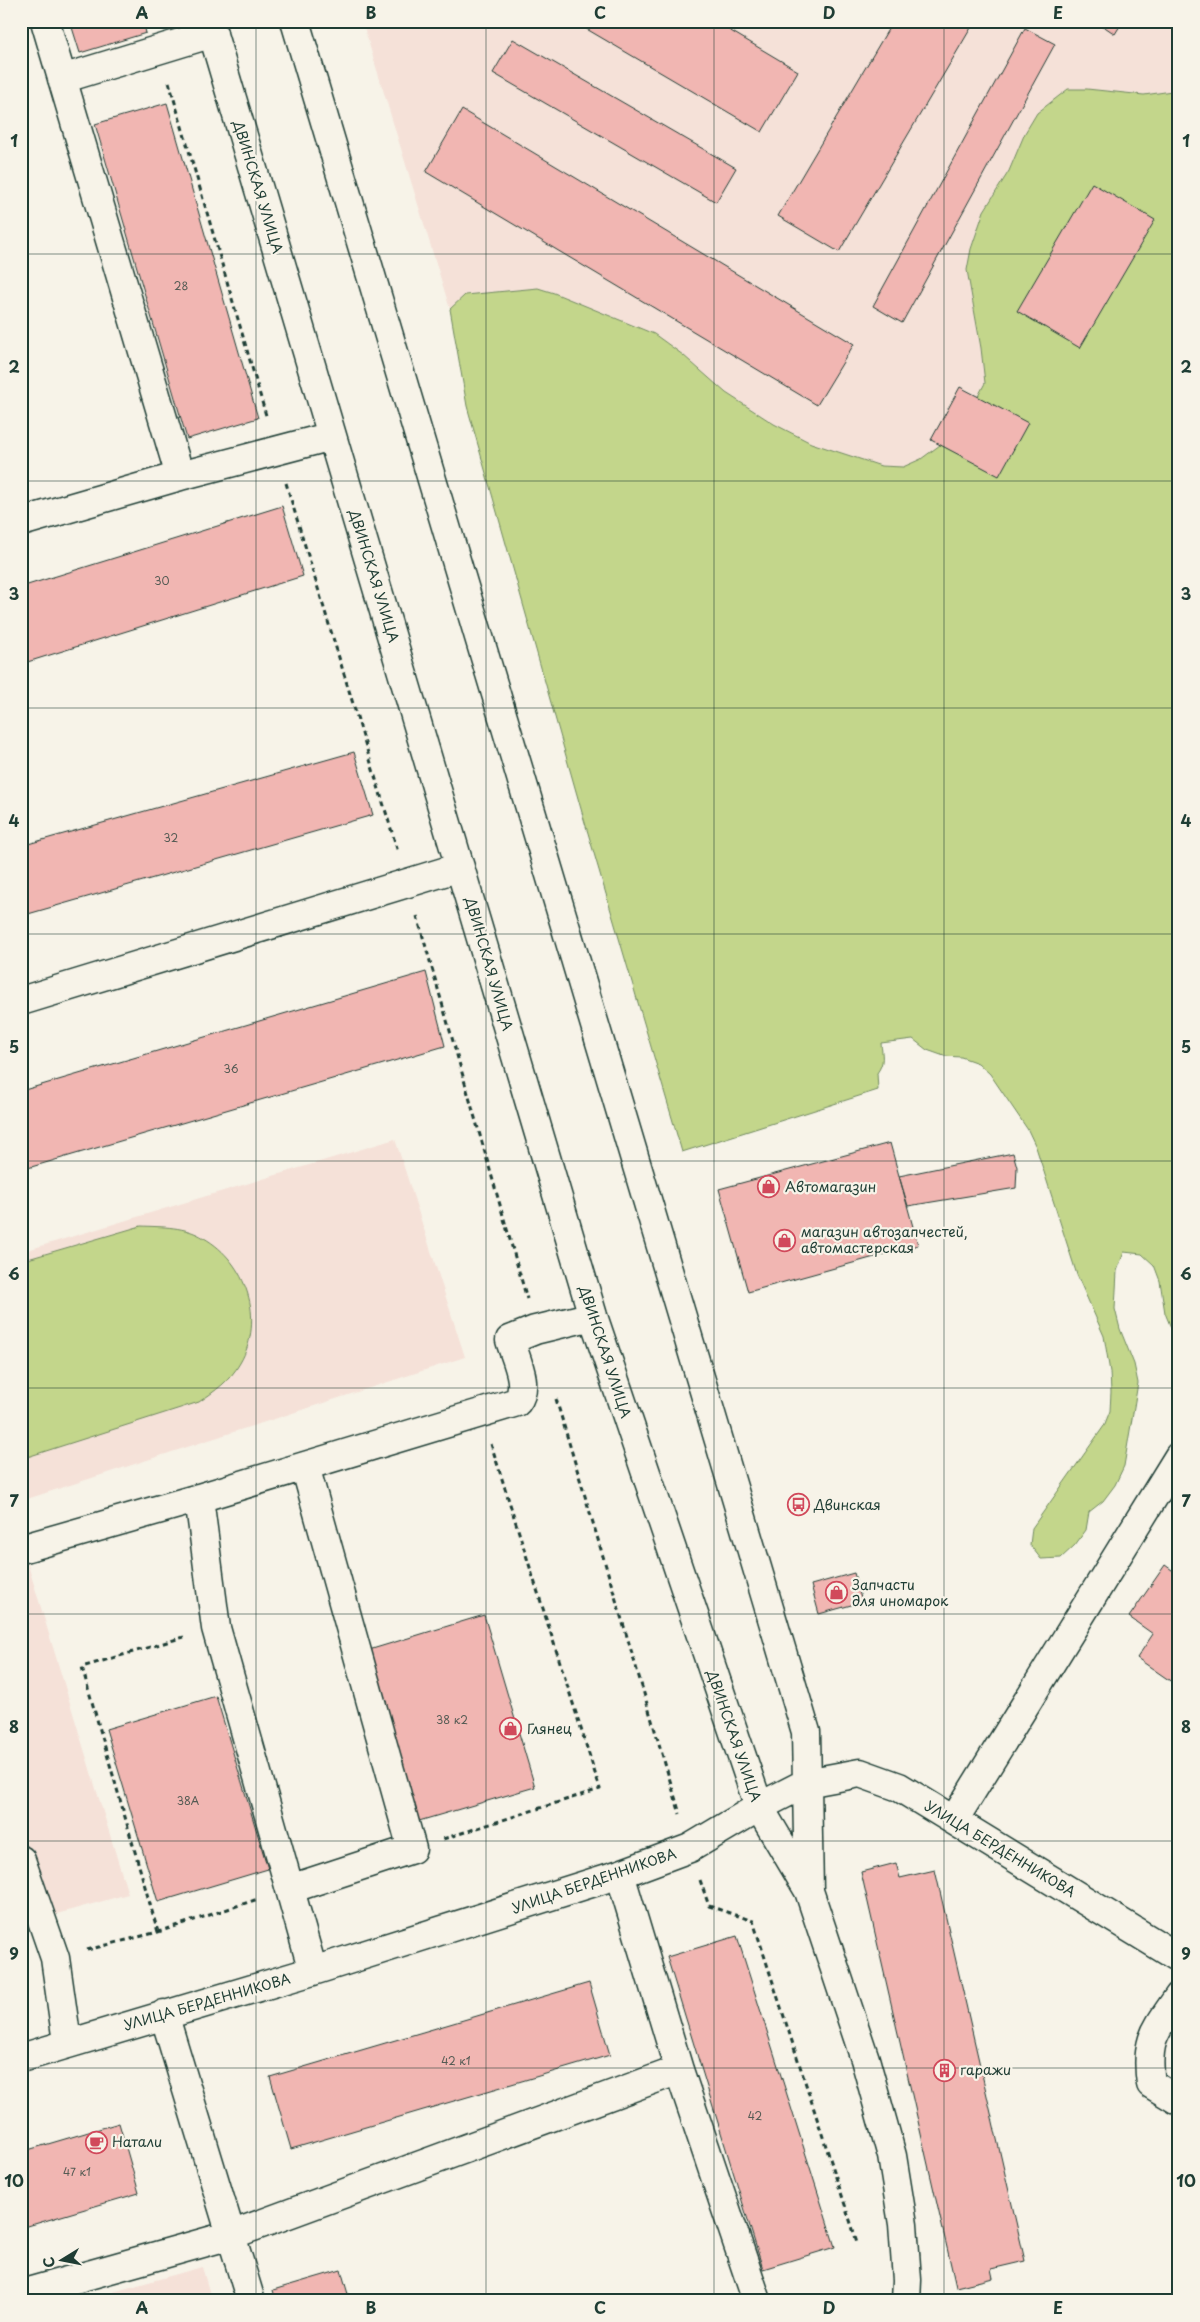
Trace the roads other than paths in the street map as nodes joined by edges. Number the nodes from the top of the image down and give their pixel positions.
1 (45, 21) edge
2 (295, 21) edge
3 (211, 27) edge
4 (62, 79) junction
5 (332, 436) junction
6 (180, 476) junction
7 (21, 522) edge
8 (460, 867) junction
9 (21, 1001) edge
10 (593, 1316) junction
11 (1179, 1456) edge
12 (305, 1466) junction
13 (199, 1498) junction
14 (21, 1549) edge
15 (806, 1782) junction
16 (758, 1807) junction
17 (954, 1820) junction
18 (21, 1860) edge
19 (620, 1874) junction
20 (290, 1889) junction
21 (809, 1891) junction
22 (1179, 1958) edge
23 (313, 1971) junction
24 (1179, 1996) edge
25 (164, 2014) junction
26 (67, 2042) junction
27 (21, 2058) edge
28 (679, 2070) junction
29 (1179, 2101) edge
30 (231, 2235) junction
31 (21, 2294) edge
32 (251, 2301) edge
33 (757, 2301) edge
34 (906, 2301) edge

1 - 4 street
2 - 15 street, ДВИНСКАЯ УЛИЦА
3 - 4 street
3 - 5 street, ДВИНСКАЯ УЛИЦА
4 - 6 street
5 - 6 street
5 - 8 street, ДВИНСКАЯ УЛИЦА
6 - 7 street
8 - 9 street
8 - 10 street, ДВИНСКАЯ УЛИЦА
10 - 12 street
10 - 16 street, ДВИНСКАЯ УЛИЦА
11 - 17 street
12 - 13 street
12 - 20 street
13 - 14 street
13 - 20 street
15 - 16 street, УЛИЦА БЕРДЕННИКОВА
15 - 17 street, УЛИЦА БЕРДЕННИКОВА
15 - 21 street, ДВИНСКАЯ УЛИЦА
16 - 19 street, УЛИЦА БЕРДЕННИКОВА
16 - 21 street, ДВИНСКАЯ УЛИЦА
17 - 22 street, УЛИЦА БЕРДЕННИКОВА
18 - 26 street
19 - 23 street, УЛИЦА БЕРДЕННИКОВА
19 - 28 street
20 - 23 street
21 - 34 street, ДВИНСКАЯ УЛИЦА
23 - 25 street, УЛИЦА БЕРДЕННИКОВА
24 - 29 street
25 - 26 street, УЛИЦА БЕРДЕННИКОВА
25 - 30 street
26 - 27 street, УЛИЦА БЕРДЕННИКОВА
28 - 30 street
28 - 33 street
30 - 31 street
30 - 32 street

